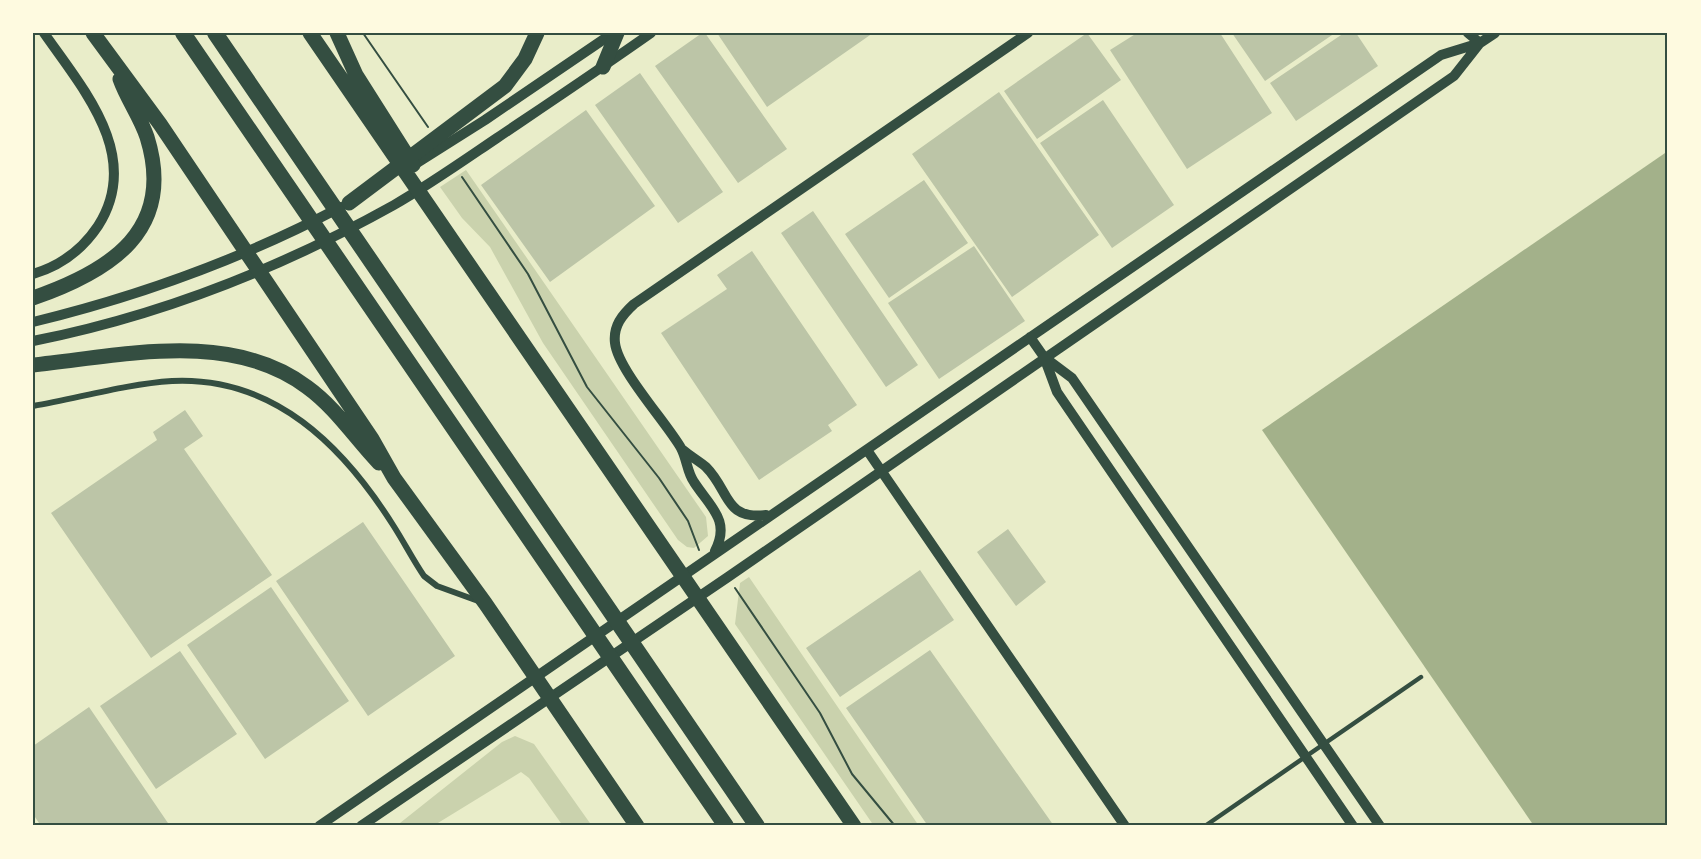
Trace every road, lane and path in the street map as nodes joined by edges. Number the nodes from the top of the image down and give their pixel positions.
1 (44, 33) edge
2 (93, 33) edge
3 (183, 33) edge
4 (215, 33) edge
5 (310, 33) edge
6 (337, 33) edge
7 (363, 33) edge
8 (537, 33) edge
9 (615, 33) edge
10 (651, 33) edge
11 (1028, 33) edge
12 (1468, 33) edge
13 (1495, 33) edge
14 (1478, 38) edge
15 (114, 64) junction
16 (603, 67) junction
17 (384, 132) junction
18 (434, 136) dead end
19 (459, 172) dead end
20 (349, 203) junction
21 (33, 274) edge
22 (33, 298) edge
23 (33, 322) edge
24 (1030, 338) junction
25 (33, 341) edge
26 (1044, 357) junction
27 (33, 365) edge
28 (33, 406) edge
29 (683, 450) junction
30 (867, 450) junction
31 (881, 469) junction
32 (394, 478) junction
33 (770, 514) junction
34 (714, 553) junction
35 (703, 560) junction
36 (682, 574) junction
37 (728, 577) junction
38 (696, 596) junction
39 (485, 603) junction
40 (535, 676) junction
41 (1421, 677) dead end
42 (550, 698) junction
43 (1325, 744) junction
44 (1305, 757) junction
45 (366, 825) edge
46 (319, 826) edge
47 (637, 826) edge
48 (726, 826) edge
49 (757, 826) edge
50 (854, 826) edge
51 (895, 826) edge
52 (1125, 826) edge
53 (1205, 826) edge
54 (1353, 826) edge
55 (1380, 826) edge

1 - 21 street
2 - 15 highway
3 - 48 highway
4 - 49 highway
5 - 17 highway
6 - 17 highway
7 - 18 path
8 - 20 highway
9 - 16 highway
9 - 20 street
10 - 16 street
11 - 29 street
12 - 14 street
13 - 14 street
14 - 24 street
14 - 26 street
15 - 22 highway
15 - 32 highway
16 - 25 street
17 - 36 highway
19 - 35 path
20 - 23 street
24 - 26 street
24 - 30 street
26 - 31 street
26 - 43 street
26 - 44 street
27 - 32 highway
28 - 39 street
29 - 33 street
29 - 34 street
30 - 31 street
30 - 33 street
31 - 37 street
31 - 52 street
32 - 39 highway
33 - 34 street
34 - 35 street
35 - 36 street
36 - 38 highway
36 - 40 street
37 - 38 street
37 - 51 path
38 - 42 street
38 - 50 highway
39 - 40 highway
40 - 42 highway
40 - 46 street
41 - 43 lane
42 - 45 street
42 - 47 highway
43 - 44 lane
43 - 55 street
44 - 53 lane
44 - 54 street

